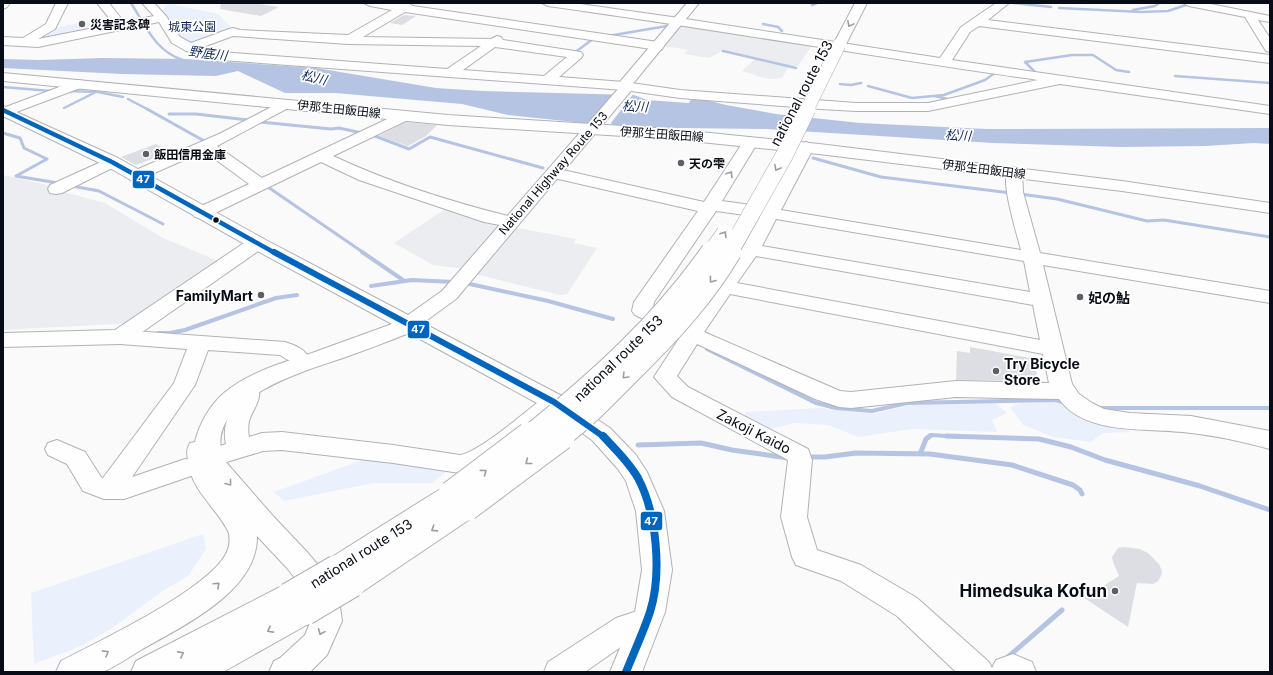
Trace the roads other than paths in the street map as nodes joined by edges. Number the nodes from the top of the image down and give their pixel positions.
1 (62, 3) edge
2 (103, 3) edge
3 (148, 3) edge
4 (370, 3) edge
5 (550, 3) edge
6 (693, 3) edge
7 (860, 3) edge
8 (1003, 3) edge
9 (1189, 3) edge
10 (409, 6) edge
11 (844, 10) dead end
12 (1249, 16) junction
13 (158, 19) junction
14 (1270, 19) edge
15 (679, 21) junction
16 (977, 22) junction
17 (520, 25) junction
18 (123, 26) junction
19 (350, 39) junction
20 (3, 41) edge
21 (496, 41) junction
22 (24, 42) junction
23 (833, 44) junction
24 (658, 46) junction
25 (190, 48) junction
26 (1270, 48) edge
27 (1270, 59) edge
28 (308, 62) junction
29 (943, 63) junction
30 (450, 73) junction
31 (3, 77) edge
32 (547, 80) junction
33 (1058, 80) junction
34 (78, 84) junction
35 (625, 88) junction
36 (285, 104) junction
37 (1270, 110) edge
38 (4, 111) edge
39 (405, 116) junction
40 (594, 127) junction
41 (750, 142) junction
42 (205, 145) junction
43 (806, 147) junction
44 (321, 156) junction
45 (112, 162) junction
46 (1014, 172) junction
47 (554, 173) junction
48 (135, 176) junction
49 (260, 184) junction
50 (56, 189) dead end
51 (710, 207) junction
52 (1270, 208) edge
53 (201, 213) junction
54 (770, 213) junction
55 (510, 222) junction
56 (257, 243) junction
57 (751, 250) junction
58 (1032, 257) junction
59 (725, 287) junction
60 (1270, 297) edge
61 (1041, 300) junction
62 (410, 321) junction
63 (692, 333) junction
64 (120, 336) junction
65 (3, 340) edge
66 (202, 343) junction
67 (1051, 348) junction
68 (297, 356) junction
69 (248, 388) junction
70 (554, 402) junction
71 (1076, 402) junction
72 (1270, 440) edge
73 (57, 449) dead end
74 (185, 468) dead end
75 (109, 489) junction
76 (297, 604) junction
77 (646, 621) junction
78 (72, 672) edge
79 (147, 672) edge
80 (192, 672) edge
81 (285, 672) edge
82 (559, 672) edge
83 (626, 672) edge
84 (978, 672) edge
85 (1005, 672) edge
86 (1021, 672) edge

1 - 22 street
2 - 18 street
3 - 13 street
4 - 10 street
5 - 15 street
5 - 17 street
6 - 15 main road, National Highway Route 153
7 -> 23 main road, national route 153
8 - 16 street
9 - 12 street
10 - 17 street
10 - 19 street
11 - 23 main road, national route 153
12 - 14 street
12 - 26 street
13 - 18 street
13 - 25 street
15 - 24 main road, National Highway Route 153
15 - 29 street
16 - 27 street
16 - 29 street
17 - 21 street
17 - 24 street
18 - 22 street
19 - 21 street
19 - 25 street
19 - 28 street
20 - 22 street
21 - 30 street
21 - 32 street
23 - 76 main road, national route 153, bridge
24 - 35 main road, National Highway Route 153
25 - 28 street
28 - 30 street
29 - 33 street
30 - 32 street
31 - 34 main road, 伊那生田飯田線
32 - 35 street
33 - 35 street
33 - 37 street
34 - 36 main road, 伊那生田飯田線
34 - 38 street
35 - 40 main road, National Highway Route 153
36 - 39 main road, 伊那生田飯田線
36 - 42 street
38 - 45 main road
39 - 40 main road, 伊那生田飯田線
39 - 44 street
40 - 41 main road, 伊那生田飯田線
40 - 47 main road, National Highway Route 153
41 - 43 main road, 伊那生田飯田線
51 -> 41 street
42 - 48 street
42 - 49 street
43 - 46 main road, 伊那生田飯田線
43 - 54 street
44 - 49 street
44 - 55 street
45 - 48 main road
45 - 50 street
46 - 52 main road, 伊那生田飯田線
46 - 58 street
47 - 51 street
47 - 55 main road, National Highway Route 153
48 - 53 main road
49 - 53 street
51 - 54 street
51 - 63 street
53 - 56 main road
54 - 57 street
54 - 58 street
55 - 62 main road, National Highway Route 153
56 - 62 main road
56 - 64 main road
57 - 59 street
57 - 61 street
58 - 60 street
58 - 61 street
59 - 63 street
59 - 67 street
61 - 67 street
62 - 68 main road
62 - 69 main road
62 - 70 main road
63 - 71 street
63 - 84 street, Zakoji Kaido
64 - 65 main road
64 - 66 street
66 - 68 street
66 - 75 street
67 - 71 street
78 -> 68 main road
69 - 70 street
69 -> 81 main road
70 - 77 main road
71 - 72 street
73 - 75 street
74 - 75 street
79 -> 76 main road, national route 153
76 -> 80 main road, national route 153
77 - 82 street
77 - 83 main road
85 - 86 street

